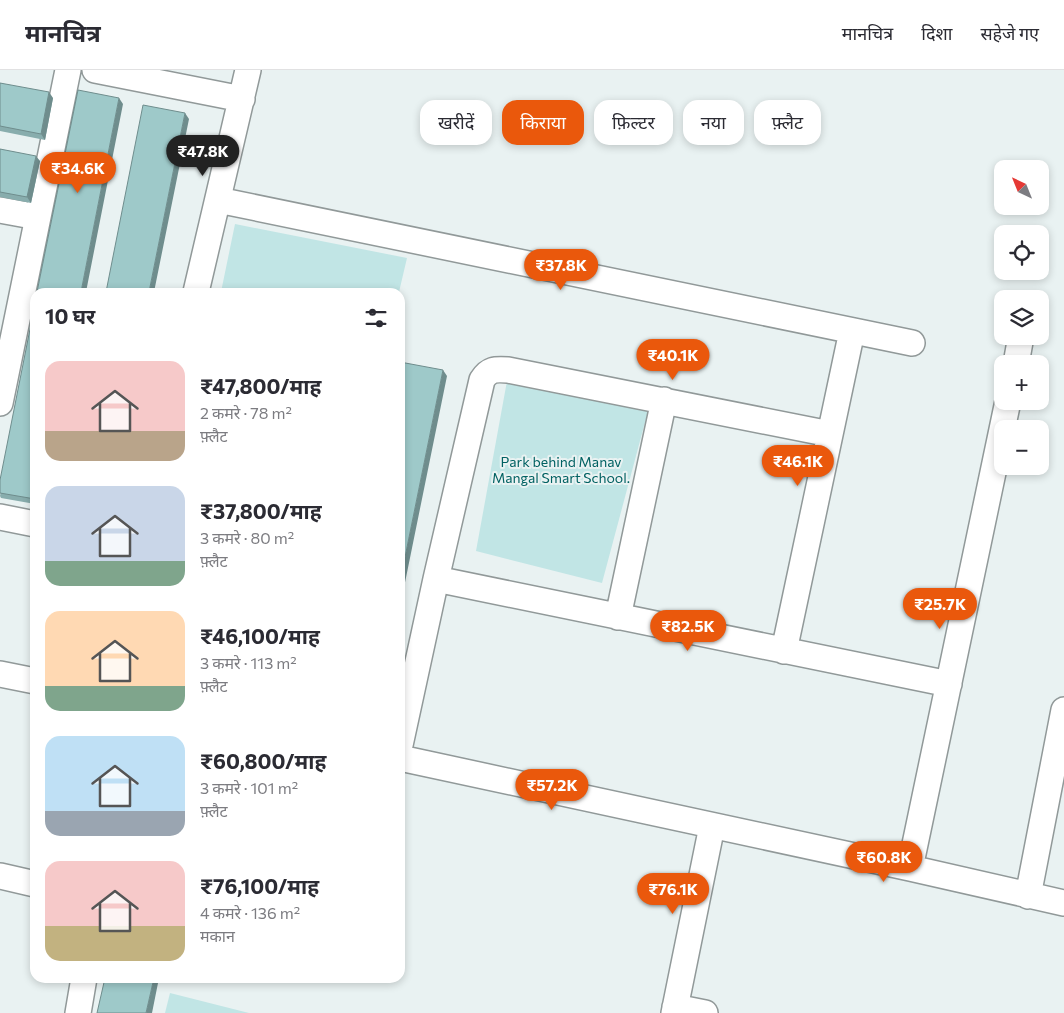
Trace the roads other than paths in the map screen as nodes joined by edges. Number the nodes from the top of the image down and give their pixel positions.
1 (68, 70) edge
2 (95, 70) edge
3 (248, 70) edge
4 (242, 99) junction
5 (218, 200) junction
6 (0, 210) edge
7 (38, 217) junction
8 (197, 288) edge
9 (852, 331) junction
10 (912, 343) dead end
11 (3, 374) edge
12 (664, 400) junction
13 (0, 403) edge
14 (1006, 410) edge
15 (830, 434) junction
16 (0, 518) edge
17 (30, 523) edge
18 (436, 579) junction
19 (618, 617) junction
20 (784, 651) junction
21 (0, 674) edge
22 (30, 680) edge
23 (949, 684) junction
24 (1064, 710) edge
25 (405, 722) edge
26 (405, 759) edge
27 (1058, 774) edge
28 (712, 826) junction
29 (910, 868) junction
30 (0, 876) edge
31 (30, 883) edge
32 (1028, 896) junction
33 (1064, 903) edge
34 (83, 983) edge
35 (674, 1010) edge
36 (78, 1013) edge
37 (705, 1013) edge

1 - 7 street
2 - 4 street
3 - 4 street
4 - 5 street
5 - 8 street
5 - 9 street
6 - 7 street
7 - 11 street
9 - 10 street
9 - 15 street
11 - 13 street
12 - 15 street
12 - 18 street
12 - 19 street
14 - 23 street
15 - 20 street
16 - 17 street
18 - 19 street
18 - 25 street
19 - 20 street
20 - 23 street
21 - 22 street
23 - 29 street
24 - 27 street
26 - 28 street
27 - 32 street
28 - 29 street
28 - 35 street
29 - 32 street
30 - 31 street
32 - 33 street
34 - 36 street
35 - 37 street

